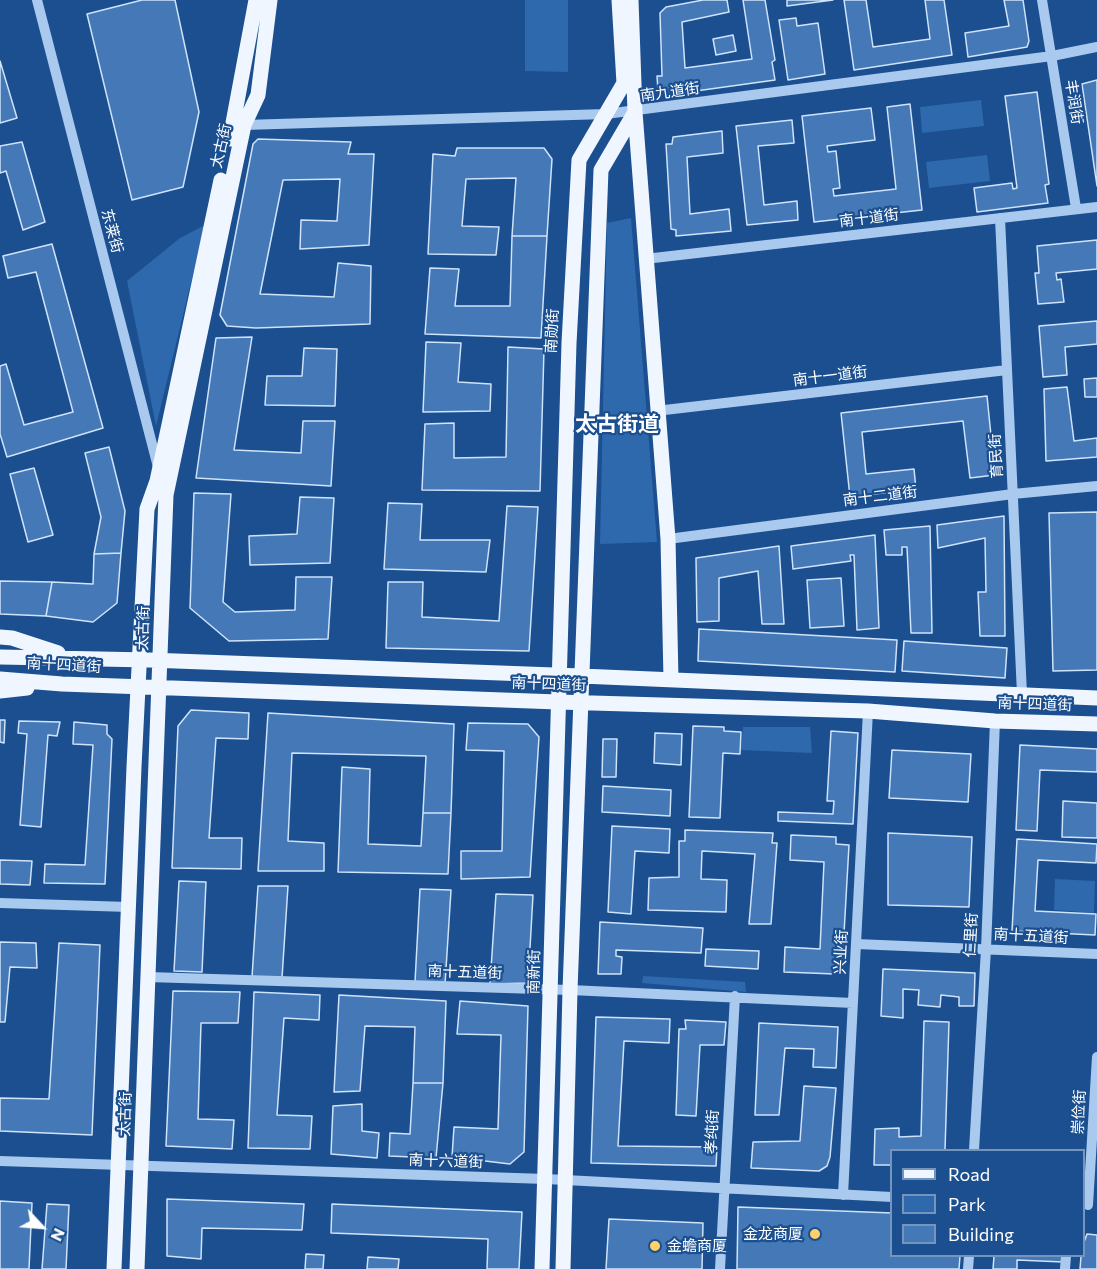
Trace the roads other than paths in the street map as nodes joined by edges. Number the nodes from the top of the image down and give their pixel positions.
1 (37, 0) edge
2 (256, 0) edge
3 (270, 0) edge
4 (619, 0) edge
5 (631, 0) edge
6 (1042, 0) edge
7 (1097, 47) edge
8 (1052, 56) junction
9 (634, 112) junction
10 (606, 114) junction
11 (243, 124) junction
12 (1097, 207) edge
13 (1076, 208) junction
14 (1000, 218) junction
15 (645, 259) junction
16 (1007, 370) junction
17 (656, 411) junction
18 (159, 471) junction
19 (1097, 486) edge
20 (1013, 494) junction
21 (668, 539) junction
22 (0, 638) edge
23 (0, 657) edge
24 (72, 658) junction
25 (139, 660) junction
26 (160, 661) junction
27 (559, 676) junction
28 (581, 676) junction
29 (0, 679) edge
30 (671, 680) junction
31 (62, 684) junction
32 (138, 687) junction
33 (159, 688) junction
34 (0, 691) edge
35 (1022, 693) junction
36 (1097, 698) edge
37 (558, 702) junction
38 (581, 703) junction
39 (868, 711) junction
40 (995, 721) junction
41 (1097, 724) edge
42 (0, 903) edge
43 (129, 908) junction
44 (856, 944) junction
45 (986, 949) junction
46 (1097, 954) edge
47 (148, 977) junction
48 (551, 989) junction
49 (570, 990) junction
50 (735, 996) junction
51 (853, 1004) junction
52 (1097, 1058) edge
53 (974, 1149) edge
54 (0, 1161) edge
55 (118, 1166) junction
56 (141, 1167) junction
57 (546, 1179) junction
58 (567, 1180) junction
59 (724, 1189) junction
60 (843, 1195) junction
61 (890, 1197) edge
62 (1090, 1205) edge
63 (114, 1269) edge
64 (137, 1269) edge
65 (542, 1269) edge
66 (564, 1269) edge
67 (720, 1269) edge

1 - 18 street, 东莱街
2 - 18 main road, 太古街
3 - 11 main road, 太古街
4 - 10 main road, 南勋街
5 - 9 main road
6 - 8 street, 丰润街
7 - 8 street, 南九道街
8 - 9 street, 南九道街
8 - 13 street, 丰润街
9 - 10 street, 南九道街
9 - 15 main road
9 - 28 main road
10 - 11 street, 南九道街
10 - 27 main road, 南勋街
11 - 26 main road, 太古街
12 - 13 street, 南十道街
13 - 14 street, 南十道街
14 - 15 street, 南十道街
14 - 16 street, 育民街
15 - 17 main road
16 - 17 street, 南十一道街
16 - 20 street, 育民街
17 - 21 main road
18 - 25 main road, 太古街
19 - 20 street, 南十二道街
20 - 21 street, 南十二道街
20 - 35 street, 育民街
21 - 30 main road
22 - 24 main road
23 - 24 main road
24 - 25 main road
25 - 26 main road
25 - 32 main road, 太古街
26 - 27 main road
26 - 33 main road, 太古街
27 - 28 main road
27 - 37 main road, 南新街
28 - 30 main road
28 - 38 main road
29 - 31 main road, 南十四道街
30 - 35 main road
31 - 32 main road, 南十四道街
31 - 34 main road
32 - 33 main road, 南十四道街
32 - 43 main road, 太古街
33 - 37 main road, 南十四道街
33 - 47 main road, 太古街
35 - 36 main road
37 - 38 main road, 南十四道街
37 - 48 main road, 南新街
38 - 39 main road, 南十四道街
38 - 49 main road
39 - 40 main road, 南十四道街
39 - 44 street, 兴业街
40 - 41 main road, 南十四道街
40 - 45 street, 仁里街
42 - 43 street
43 - 55 main road, 太古街
44 - 45 street, 南十五道街
44 - 51 street, 兴业街
45 - 46 street, 南十五道街
45 - 53 street, 仁里街
47 - 48 street, 南十五道街
47 - 56 main road, 太古街
48 - 49 street, 南十五道街
48 - 57 main road, 南新街
49 - 50 street, 南十五道街
49 - 58 main road
50 - 51 street, 南十五道街
50 - 59 street, 孝纯街
51 - 60 street, 兴业街
52 - 62 street, 崇俭街
54 - 55 street, 南十六道街
55 - 56 street, 南十六道街
55 - 63 main road, 太古街
56 - 57 street, 南十六道街
56 - 64 main road, 太古街
57 - 58 street, 南十六道街
57 - 65 main road, 南新街
58 - 59 street, 南十六道街
58 - 66 main road
59 - 60 street, 南十六道街
59 - 67 street, 孝纯街
60 - 61 street, 南十六道街

